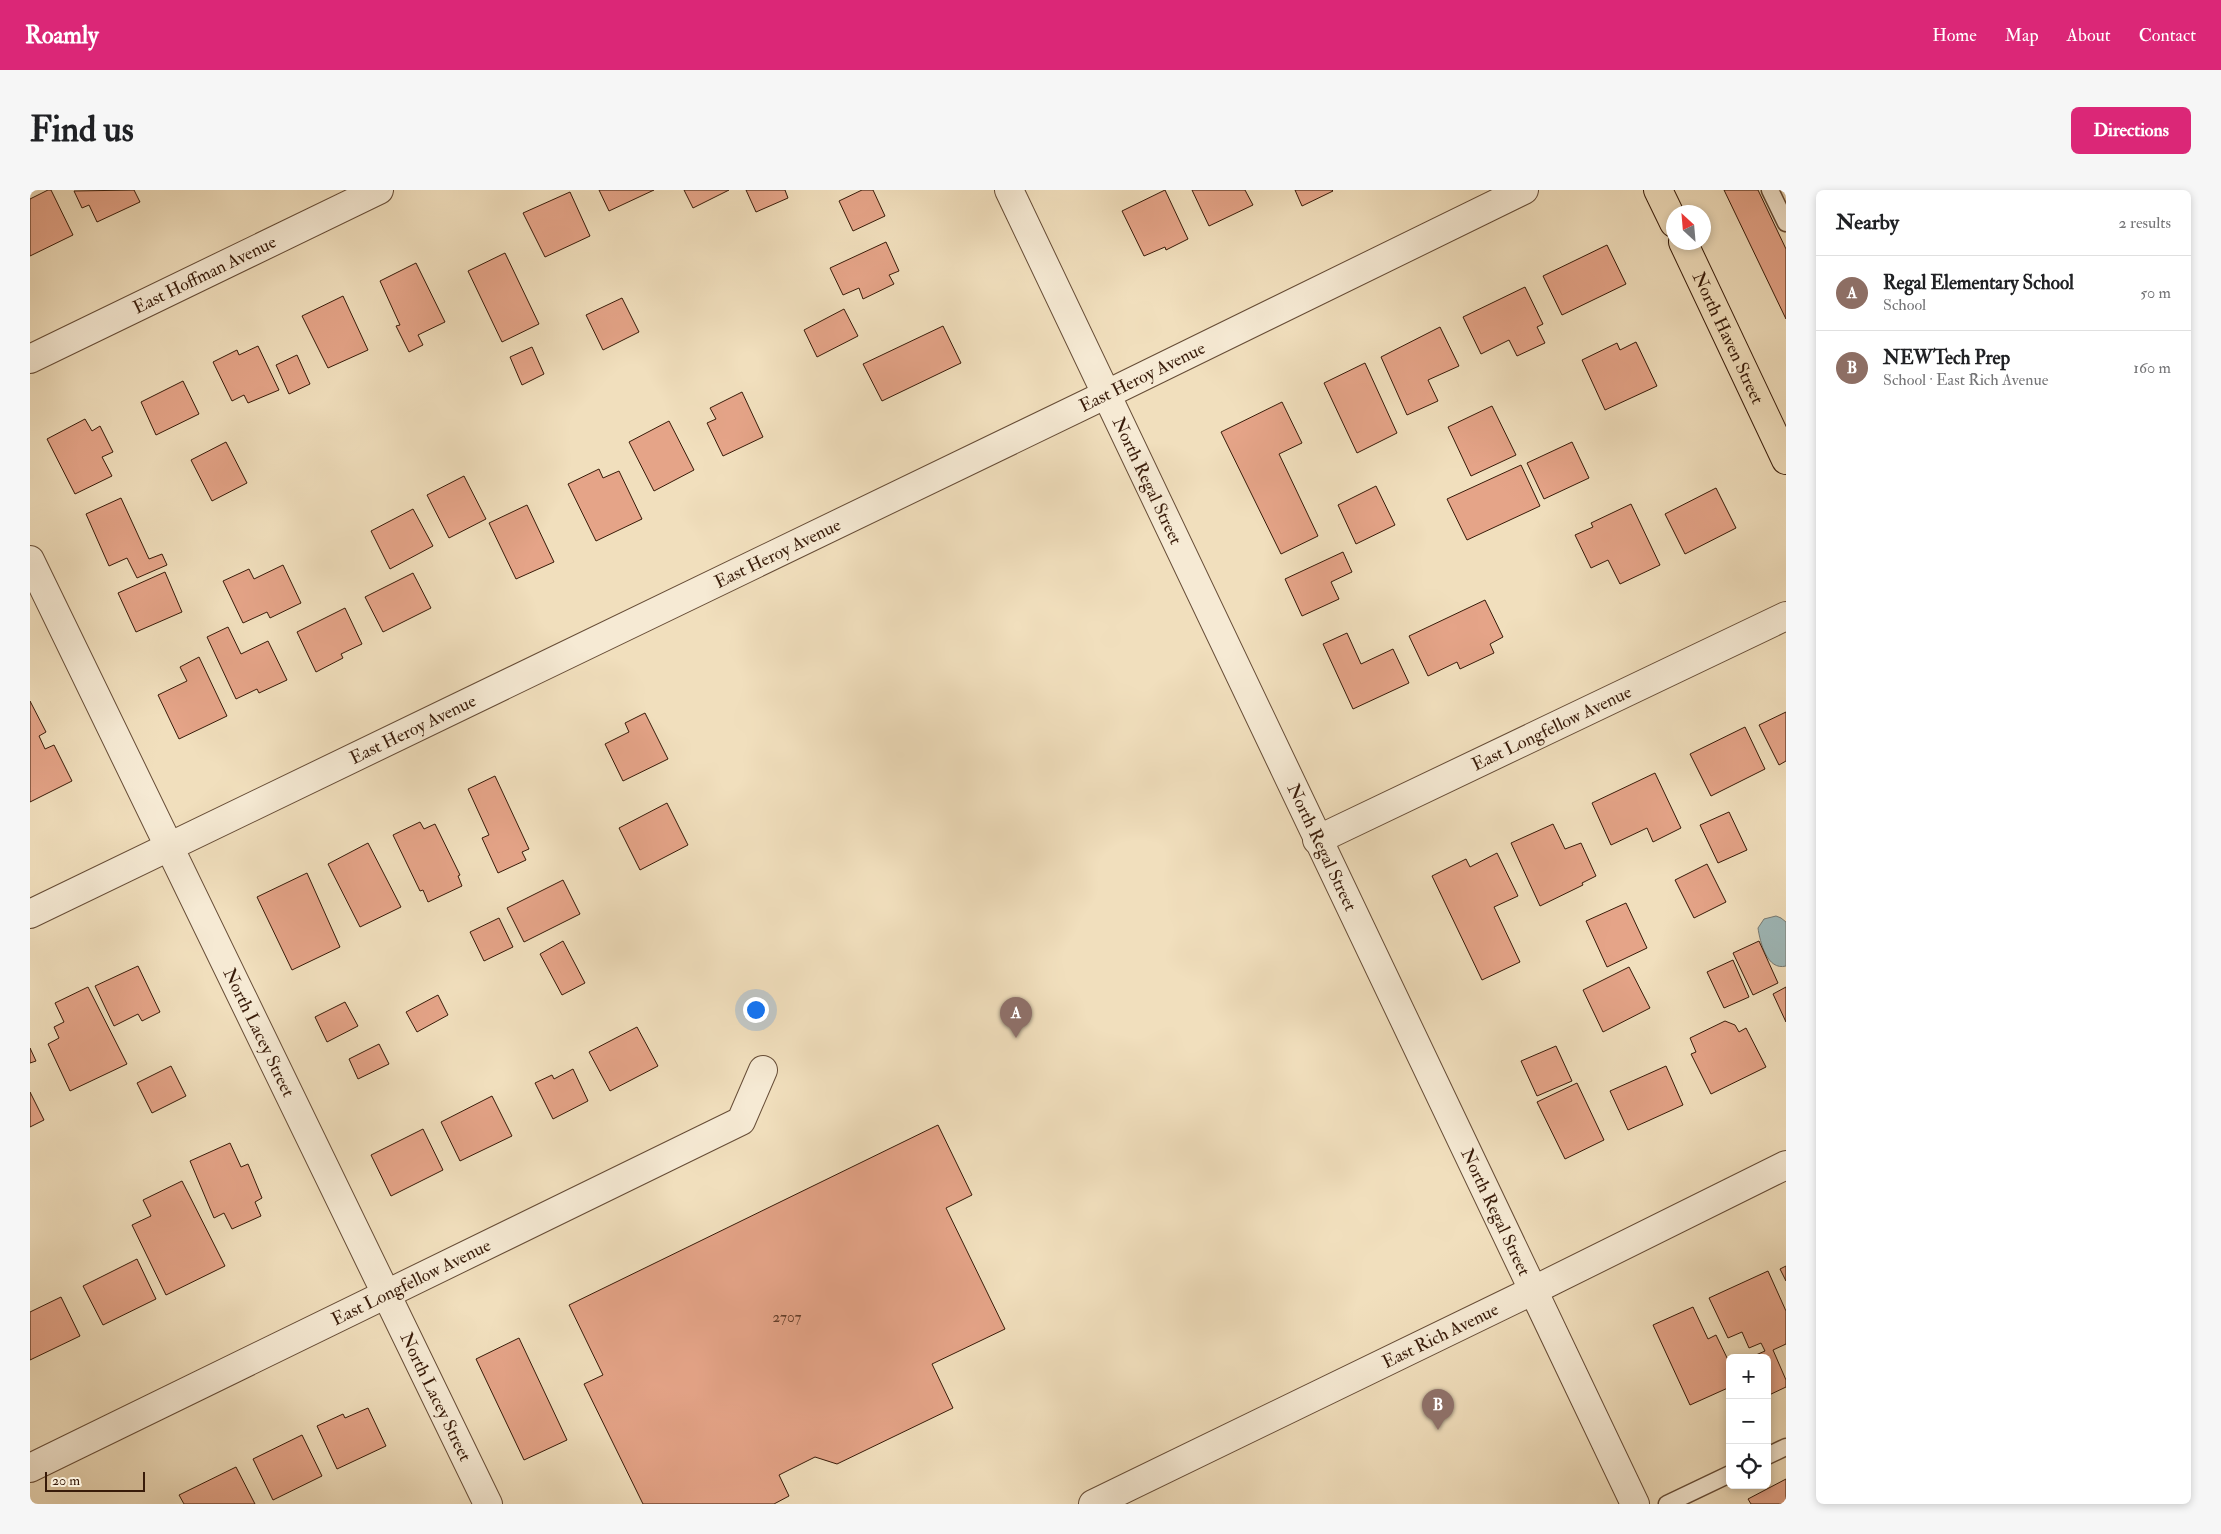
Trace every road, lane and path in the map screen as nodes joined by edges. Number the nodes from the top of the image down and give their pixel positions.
1 (379, 190) edge
2 (1010, 190) edge
3 (1524, 190) edge
4 (1658, 190) edge
5 (1770, 190) edge
6 (1666, 206) edge
7 (1786, 221) edge
8 (1687, 250) edge
9 (30, 360) edge
10 (1107, 394) junction
11 (1786, 460) edge
12 (30, 560) edge
13 (1786, 616) edge
14 (1317, 840) junction
15 (168, 847) junction
16 (30, 914) edge
17 (763, 1070) dead end
18 (1786, 1165) edge
19 (1532, 1291) junction
20 (386, 1294) junction
21 (1786, 1446) edge
22 (1771, 1454) edge
23 (30, 1468) edge
24 (1726, 1476) edge
25 (488, 1504) edge
26 (1093, 1504) edge
27 (1635, 1504) edge
28 (1667, 1504) edge

1 - 9 street, East Hoffman Avenue
2 - 10 street, North Regal Street
3 - 10 street, East Heroy Avenue
4 - 6 main road
5 - 7 lane
8 - 11 main road, North Haven Street
10 - 14 street, North Regal Street
10 - 15 street, East Heroy Avenue
12 - 15 street, North Lacey Street
13 - 14 street, East Longfellow Avenue
14 - 19 street, North Regal Street
15 - 16 street, East Heroy Avenue
15 - 20 street, North Lacey Street
17 - 20 street, East Longfellow Avenue
18 - 19 street, East Rich Avenue
19 - 26 street, East Rich Avenue
19 - 27 street, North Regal Street
20 - 23 street, East Longfellow Avenue
20 - 25 street, North Lacey Street
21 - 22 lane
24 - 28 lane

